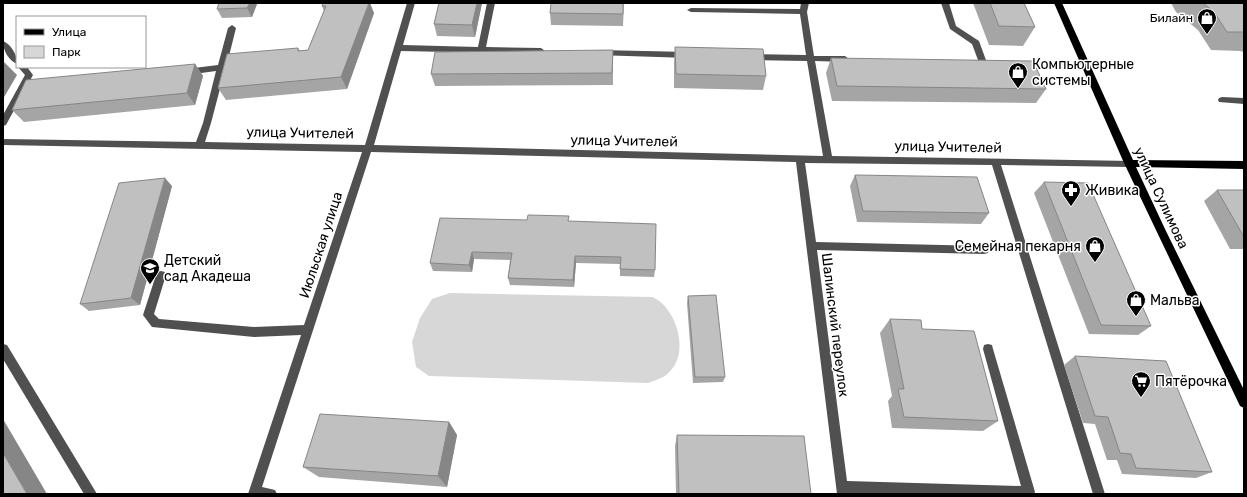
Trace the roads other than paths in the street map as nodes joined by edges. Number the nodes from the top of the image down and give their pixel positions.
1 (410, 3) edge
2 (491, 3) edge
3 (805, 3) edge
4 (945, 3) edge
5 (1058, 3) edge
6 (691, 10) dead end
7 (803, 12) junction
8 (232, 28) dead end
9 (3, 44) edge
10 (397, 48) junction
11 (481, 50) junction
12 (552, 52) edge
13 (591, 53) edge
14 (700, 55) edge
15 (740, 56) edge
16 (246, 57) edge
17 (810, 58) junction
18 (853, 59) edge
19 (16, 60) edge
20 (223, 60) junction
21 (967, 62) edge
22 (23, 68) edge
23 (220, 68) junction
24 (181, 72) edge
25 (1222, 100) dead end
26 (1244, 101) edge
27 (3, 123) edge
28 (3, 142) edge
29 (199, 145) junction
30 (368, 149) junction
31 (800, 159) junction
32 (828, 160) junction
33 (995, 161) junction
34 (1129, 163) junction
35 (1244, 165) edge
36 (811, 246) junction
37 (984, 250) dead end
38 (161, 275) dead end
39 (308, 330) junction
40 (3, 349) edge
41 (988, 349) dead end
42 (1244, 402) edge
43 (842, 491) edge
44 (254, 493) edge
45 (91, 494) edge
46 (271, 494) edge
47 (1099, 494) edge

1 - 10 street, Июльская улица
2 - 11 street
3 - 7 street
4 - 21 street
5 - 34 main road, улица Сулимова
6 - 7 street
7 - 17 street
8 - 20 street
9 - 19 street
10 - 11 street
10 - 30 street, Июльская улица
11 - 12 street
13 - 14 street
15 - 17 street
16 - 20 street
17 - 18 street
17 - 32 street
20 - 23 street
22 - 27 street
23 - 24 street
23 - 29 street
25 - 26 street
28 - 29 street, улица Учителей
29 - 30 street, улица Учителей
30 - 31 street, улица Учителей
30 - 39 street, Июльская улица
31 - 32 street, улица Учителей
31 - 36 street, Шалинский переулок
32 - 33 street, улица Учителей
33 - 34 street, улица Учителей
33 - 47 street
34 - 35 main road, улица Учителей
34 - 42 main road, улица Сулимова
36 - 37 street
36 - 43 street, Шалинский переулок
38 - 39 street
39 - 44 street, Июльская улица
40 - 45 street
41 - 43 street
44 - 46 street

